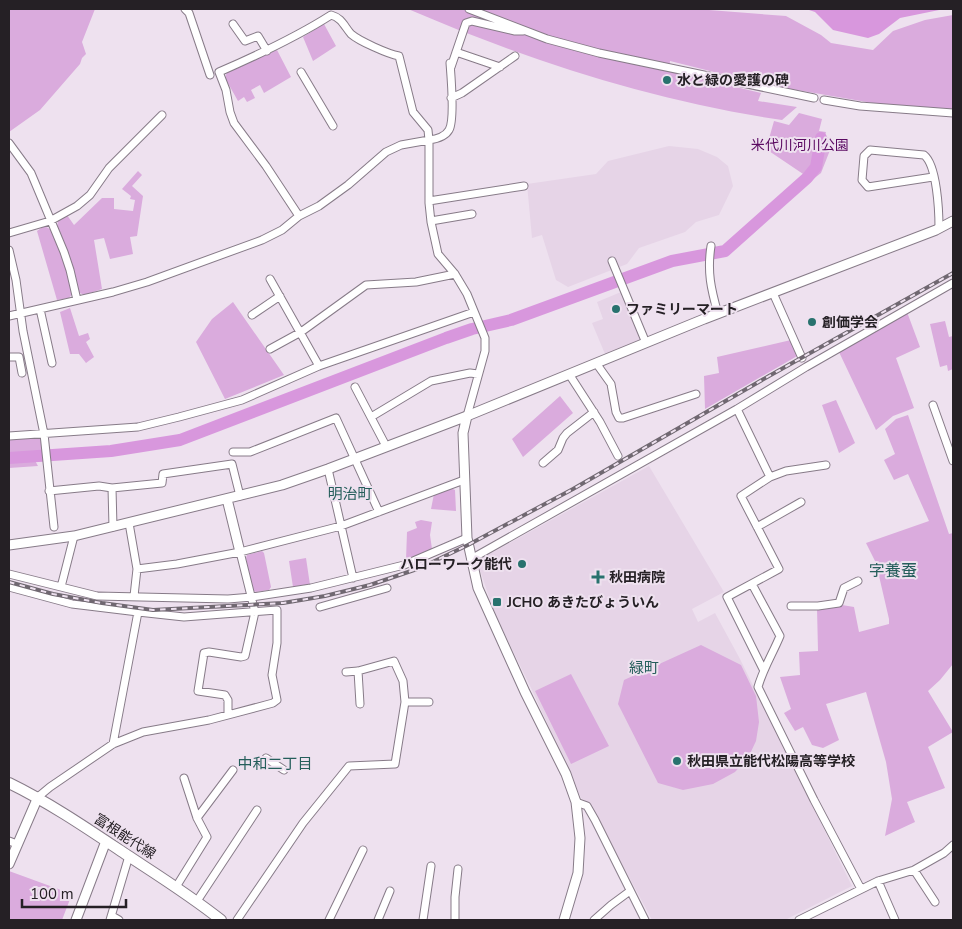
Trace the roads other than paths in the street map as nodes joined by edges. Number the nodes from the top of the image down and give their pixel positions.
1 (185, 9) edge
2 (337, 9) edge
3 (469, 9) edge
4 (337, 17) junction
5 (233, 24) dead end
6 (526, 31) junction
7 (267, 51) junction
8 (456, 52) junction
9 (515, 56) dead end
10 (500, 67) junction
11 (301, 72) dead end
12 (210, 75) dead end
13 (451, 98) junction
14 (814, 98) dead end
15 (824, 100) dead end
16 (953, 113) edge
17 (162, 115) dead end
18 (333, 126) dead end
19 (429, 140) junction
20 (9, 143) edge
21 (933, 177) junction
22 (524, 186) dead end
23 (429, 201) junction
24 (472, 214) dead end
25 (300, 216) junction
26 (50, 221) junction
27 (431, 221) junction
28 (953, 221) edge
29 (939, 228) junction
30 (9, 233) edge
31 (711, 246) dead end
32 (9, 250) edge
33 (612, 261) dead end
34 (455, 274) junction
35 (270, 279) dead end
36 (953, 283) edge
37 (773, 292) junction
38 (280, 296) junction
39 (77, 300) junction
40 (40, 309) junction
41 (21, 313) junction
42 (718, 314) junction
43 (252, 315) dead end
44 (475, 315) junction
45 (9, 316) edge
46 (301, 332) junction
47 (646, 343) junction
48 (270, 349) dead end
49 (9, 357) edge
50 (802, 358) dead end
51 (596, 363) junction
52 (52, 364) dead end
53 (320, 366) junction
54 (22, 373) dead end
55 (478, 374) junction
56 (569, 374) junction
57 (355, 387) dead end
58 (696, 394) dead end
59 (933, 405) dead end
60 (737, 410) junction
61 (594, 412) junction
62 (467, 416) junction
63 (371, 417) junction
64 (9, 436) edge
65 (44, 436) junction
66 (386, 446) junction
67 (233, 452) dead end
68 (618, 456) dead end
69 (355, 458) junction
70 (953, 461) edge
71 (543, 463) dead end
72 (826, 466) dead end
73 (328, 470) junction
74 (770, 477) junction
75 (464, 480) junction
76 (112, 488) junction
77 (49, 491) junction
78 (240, 496) junction
79 (227, 499) junction
80 (801, 502) dead end
81 (379, 512) junction
82 (129, 522) junction
83 (341, 526) junction
84 (54, 527) dead end
85 (113, 527) junction
86 (757, 528) junction
87 (74, 536) junction
88 (467, 538) junction
89 (9, 545) edge
90 (240, 552) junction
91 (471, 559) junction
92 (137, 569) junction
93 (9, 574) edge
94 (352, 578) junction
95 (858, 581) dead end
96 (752, 584) junction
97 (60, 587) junction
98 (9, 588) edge
99 (387, 588) dead end
100 (134, 596) junction
101 (252, 597) junction
102 (792, 606) dead end
103 (320, 607) dead end
104 (138, 612) junction
105 (254, 612) junction
106 (763, 669) junction
107 (358, 671) junction
108 (346, 672) dead end
109 (405, 702) junction
110 (429, 702) dead end
111 (360, 704) dead end
112 (228, 715) junction
113 (113, 744) junction
114 (266, 758) dead end
115 (233, 770) dead end
116 (284, 770) dead end
117 (184, 778) dead end
118 (9, 783) edge
119 (38, 797) junction
120 (576, 802) junction
121 (257, 810) dead end
122 (197, 818) junction
123 (106, 841) junction
124 (13, 843) edge
125 (953, 845) edge
126 (363, 850) dead end
127 (129, 856) junction
128 (9, 864) edge
129 (431, 866) dead end
130 (458, 869) dead end
131 (914, 870) junction
132 (878, 881) junction
133 (176, 886) junction
134 (861, 889) junction
135 (630, 891) junction
136 (390, 892) dead end
137 (197, 901) junction
138 (935, 902) dead end
139 (111, 918) edge
140 (76, 920) edge
141 (120, 920) edge
142 (221, 920) edge
143 (237, 920) edge
144 (329, 920) edge
145 (378, 920) edge
146 (423, 920) edge
147 (455, 920) edge
148 (564, 920) edge
149 (594, 920) edge
150 (645, 920) edge
151 (799, 920) edge
152 (895, 920) edge

1 - 12 street
2 - 4 street
3 - 6 street
4 - 7 street
4 - 19 street
5 - 7 street
6 - 8 street
6 - 14 street
7 - 25 street
8 - 10 street
8 - 13 street
9 - 10 street
10 - 13 street
11 - 18 street
13 - 19 street
15 - 16 street
17 - 26 street
19 - 23 street
19 - 25 street
20 - 26 street
21 - 21 street
21 - 29 street
22 - 23 street
23 - 27 street
24 - 27 street
25 - 39 street
26 - 30 street
26 - 39 street
27 - 34 street
28 - 29 street
29 - 37 street
31 - 42 street
32 - 41 street
33 - 47 street
34 - 44 street
34 - 46 street
35 - 38 street
36 - 60 street
37 - 42 street
37 - 50 street
38 - 43 street
38 - 46 street
39 - 40 street
40 - 41 street
40 - 52 street
41 - 45 street
41 - 65 street
42 - 47 street
44 - 53 street
44 - 55 street
46 - 48 street
46 - 53 street
47 - 51 street
49 - 54 street
51 - 56 street
51 - 58 street
53 - 65 street
55 - 62 street
55 - 63 street
56 - 61 street
56 - 62 street
57 - 63 street
59 - 70 street
60 - 74 street
60 - 91 street
61 - 68 street
61 - 71 street
62 - 66 street
62 - 75 street
63 - 66 street
64 - 65 street
65 - 77 street
66 - 69 street
67 - 69 street
69 - 73 street
69 - 81 street
72 - 74 street
73 - 78 street
73 - 83 street
74 - 86 street
75 - 81 street
75 - 88 street
76 - 77 street
76 - 78 street
76 - 85 street
77 - 84 street
78 - 79 street
79 - 82 street
79 - 90 street
80 - 86 street
81 - 83 street
82 - 85 street
82 - 92 street
83 - 90 street
83 - 94 street
85 - 87 street
86 - 96 street
87 - 89 street
87 - 97 street
88 - 91 street
88 - 94 street
90 - 92 street
90 - 101 street
91 - 120 street
92 - 100 street
93 - 97 street
94 - 101 street
95 - 102 street
96 - 106 street
96 - 106 street
97 - 100 street
98 - 104 street
99 - 103 street
100 - 101 street
101 - 105 street
104 - 105 street
104 - 113 street
105 - 112 street
105 - 112 street
106 - 134 street
107 - 108 street
107 - 109 street
107 - 111 street
109 - 110 street
109 - 143 street
112 - 113 street
113 - 119 street
114 - 116 street
115 - 122 street
117 - 122 street
118 - 119 main road, 富根能代線
119 - 123 main road, 富根能代線
119 - 124 street
120 - 135 street
120 - 148 street
121 - 137 street
122 - 133 street
123 - 127 main road, 富根能代線
123 - 140 street
124 - 128 street
125 - 131 street
126 - 144 street
127 - 133 main road, 富根能代線
127 - 139 street
129 - 146 street
130 - 147 street
131 - 132 street
131 - 138 street
132 - 134 street
132 - 152 street
133 - 137 main road, 富根能代線
134 - 151 street
135 - 149 street
135 - 150 street
136 - 145 street
137 - 142 main road, 富根能代線
139 - 141 street

